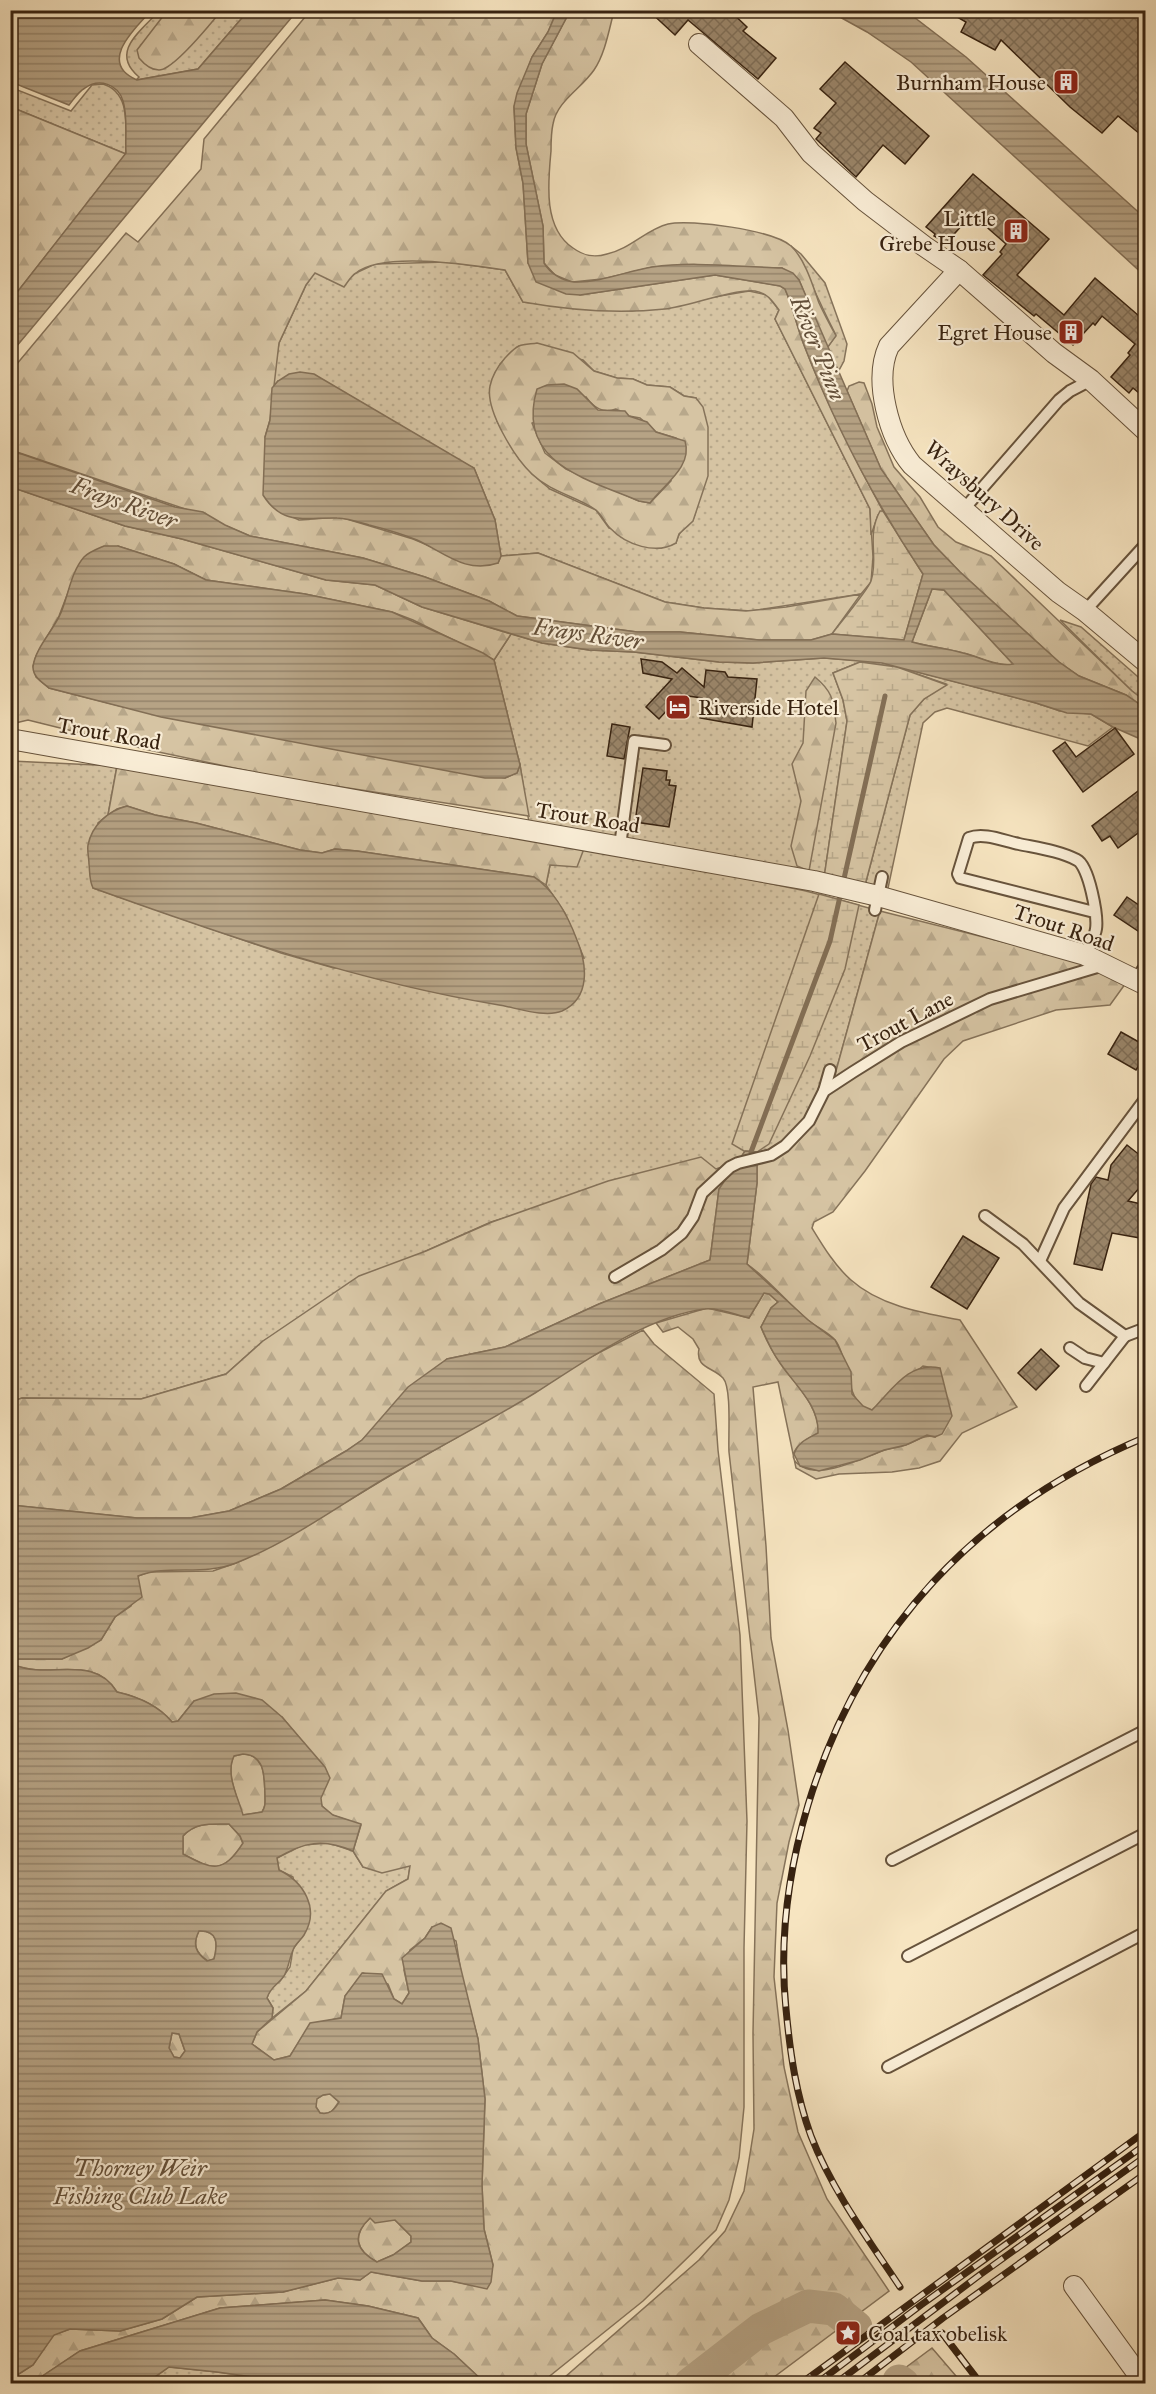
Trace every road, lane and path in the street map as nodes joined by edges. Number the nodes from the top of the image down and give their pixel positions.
1 (699, 44) dead end
2 (959, 270) junction
3 (1091, 380) junction
4 (1146, 431) edge
5 (964, 509) junction
6 (1146, 544) edge
7 (1085, 611) junction
8 (1146, 662) edge
9 (10, 739) edge
10 (665, 745) dead end
11 (620, 846) junction
12 (1094, 912) junction
13 (1085, 955) junction
14 (1104, 965) junction
15 (1142, 976) edge
16 (830, 1070) dead end
17 (824, 1091) junction
18 (1146, 1098) edge
19 (985, 1216) dead end
20 (1040, 1261) junction
21 (615, 1276) dead end
22 (1146, 1328) edge
23 (1125, 1336) junction
24 (1071, 1348) dead end
25 (1104, 1363) junction
26 (1086, 1386) dead end
27 (1146, 1730) edge
28 (1146, 1833) edge
29 (892, 1860) dead end
30 (1146, 1932) edge
31 (908, 1956) dead end
32 (888, 2067) dead end
33 (1074, 2286) dead end
34 (1144, 2384) edge

1 - 2 street
2 - 3 street
2 - 5 street, Wraysbury Drive
3 - 4 street
3 - 5 lane
5 - 7 street, Wraysbury Drive
6 - 7 lane
7 - 8 street, Wraysbury Drive
9 - 11 street, Trout Road
10 - 11 lane
11 - 13 street, Trout Road
12 - 12 lane
12 - 13 lane
13 - 14 street, Trout Road
14 - 15 street, Trout Road
14 - 17 lane, Trout Lane
16 - 17 lane
17 - 21 lane
18 - 20 lane
19 - 20 lane
20 - 23 lane
22 - 23 lane
23 - 25 lane
24 - 25 lane
25 - 26 lane
27 - 29 lane
28 - 31 lane
30 - 32 lane
33 - 34 street

